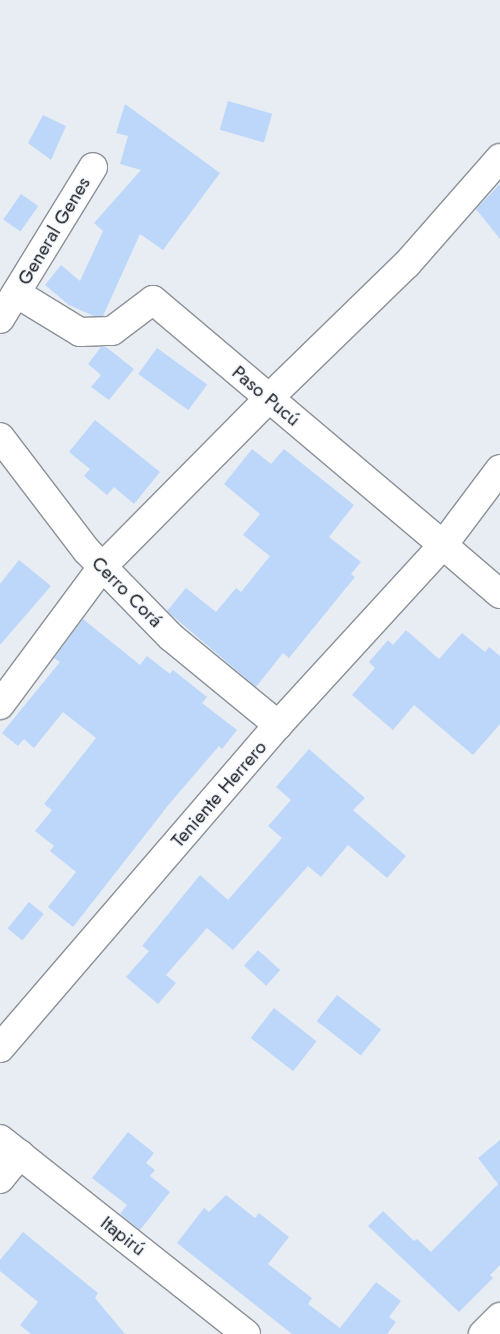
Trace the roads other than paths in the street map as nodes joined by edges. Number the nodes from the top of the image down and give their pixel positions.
1 (500, 158) edge
2 (93, 167) dead end
3 (16, 293) junction
4 (0, 319) edge
5 (269, 398) junction
6 (0, 437) edge
7 (500, 469) edge
8 (442, 545) junction
9 (102, 567) junction
10 (500, 594) edge
11 (0, 705) edge
12 (278, 725) junction
13 (0, 1048) edge
14 (10, 1147) edge
15 (0, 1179) edge
16 (500, 1317) edge
17 (246, 1334) edge
18 (483, 1334) edge

1 - 5 street
2 - 3 street, General Genes
3 - 4 street, General Genes
3 - 5 street, Paso Pucú
5 - 8 street, Paso Pucú
5 - 9 street
6 - 9 street, Cerro Corá
7 - 8 street, Teniente Herrero
8 - 10 street, Paso Pucú
8 - 12 street, Teniente Herrero
9 - 11 street
9 - 12 street, Cerro Corá
12 - 13 street, Teniente Herrero
14 - 15 street
14 - 17 street, Itapirú
16 - 18 street

